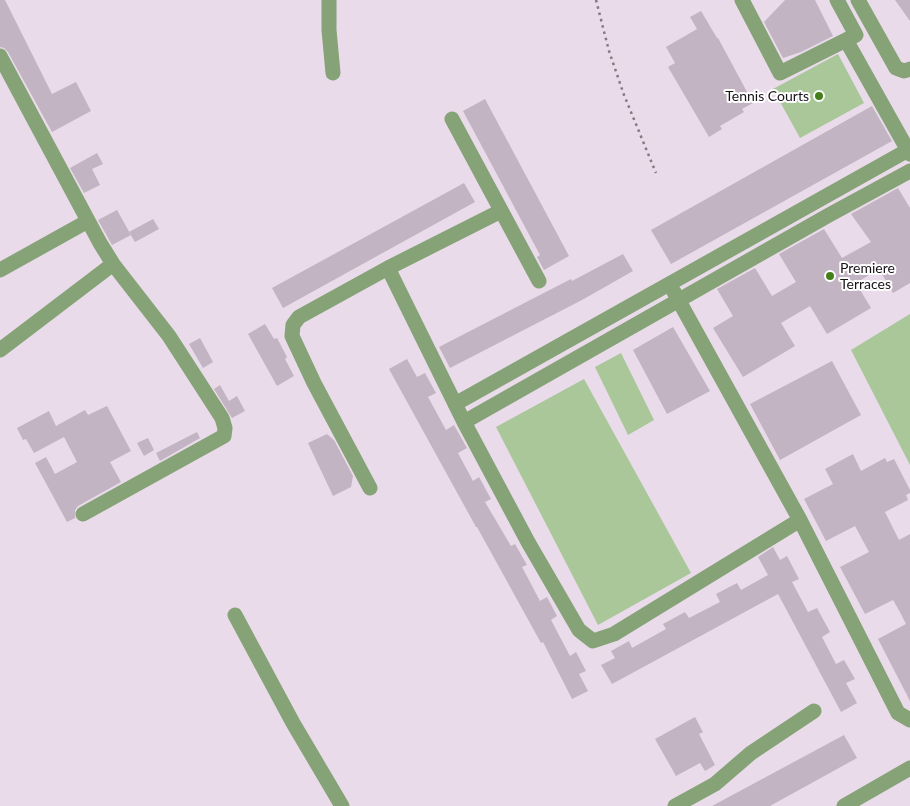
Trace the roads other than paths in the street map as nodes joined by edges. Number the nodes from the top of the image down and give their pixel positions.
1 (330, 0) edge
2 (742, 0) edge
3 (837, 0) edge
4 (858, 0) edge
5 (846, 40) junction
6 (0, 56) edge
7 (910, 70) edge
8 (333, 73) dead end
9 (452, 119) dead end
10 (909, 151) edge
11 (910, 171) edge
12 (501, 211) junction
13 (88, 221) junction
14 (113, 264) junction
15 (388, 268) junction
16 (0, 270) edge
17 (539, 281) dead end
18 (670, 285) junction
19 (679, 302) junction
20 (0, 350) edge
21 (455, 404) junction
22 (464, 422) junction
23 (370, 488) dead end
24 (83, 514) dead end
25 (800, 520) junction
26 (236, 615) dead end
27 (814, 711) dead end
28 (910, 720) edge
29 (910, 768) edge
30 (342, 806) edge
31 (675, 806) edge
32 (844, 806) edge

1 - 8 street
2 - 5 street
3 - 5 street
4 - 7 street
5 - 10 street
6 - 13 street
9 - 12 street
10 - 18 street
11 - 19 street
12 - 15 street
12 - 17 street
13 - 14 street
13 - 16 street
14 - 20 street
14 - 24 street
15 - 21 street
15 - 23 street
18 - 19 street
18 - 21 street
19 - 22 street
19 - 25 street
21 - 22 street
22 - 25 street
25 - 28 street
26 - 30 street
27 - 31 street
29 - 32 street

